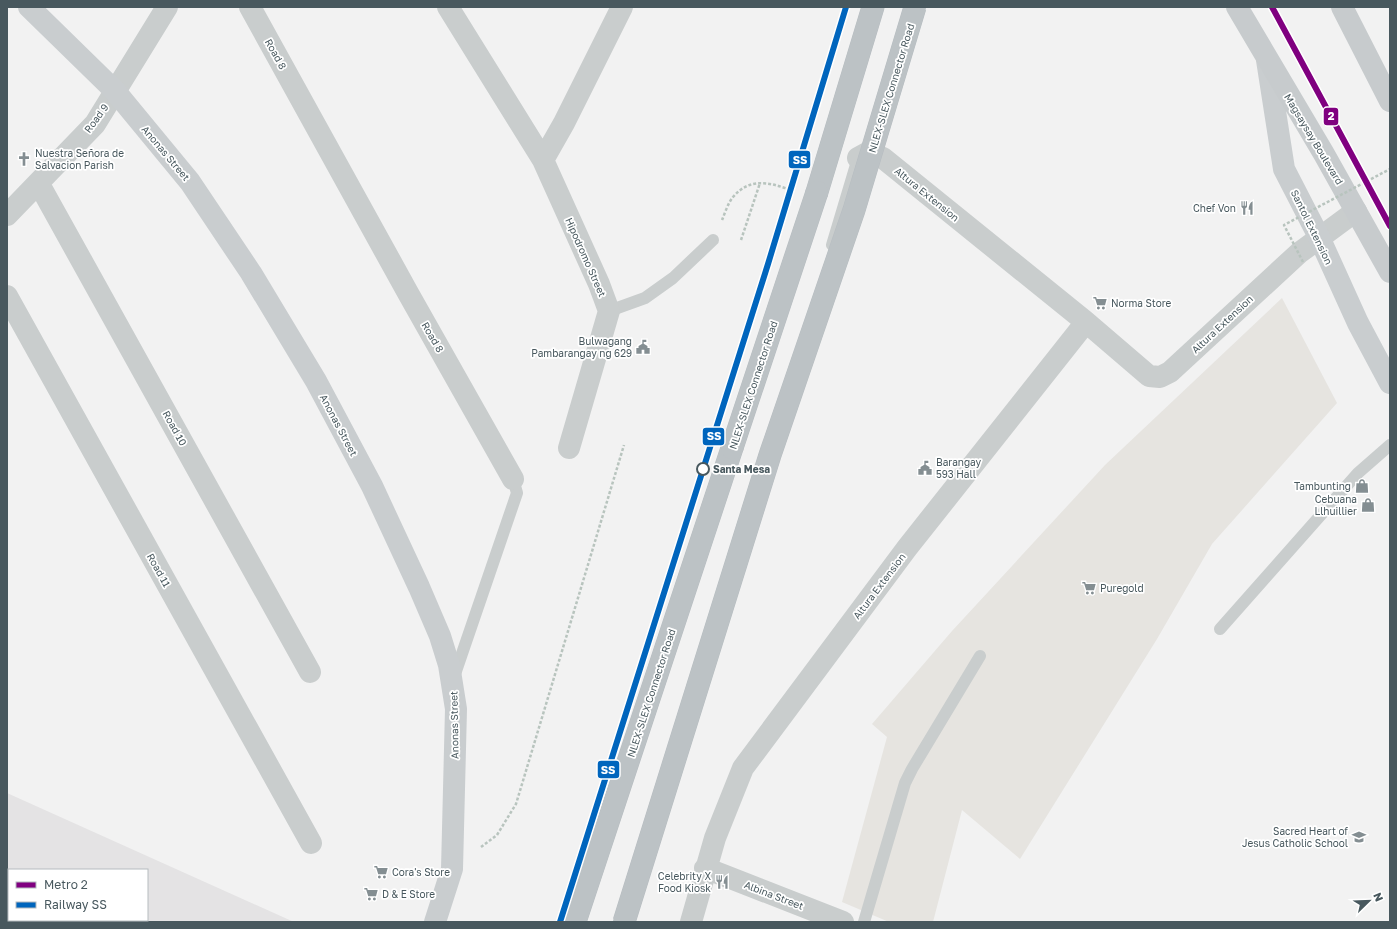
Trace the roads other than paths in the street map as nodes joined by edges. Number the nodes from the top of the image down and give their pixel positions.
1 (29, 7) edge
2 (167, 7) edge
3 (250, 7) edge
4 (448, 7) edge
5 (622, 7) edge
6 (873, 7) edge
7 (915, 7) edge
8 (1236, 7) edge
9 (1342, 7) edge
10 (1267, 60) junction
11 (115, 91) junction
12 (1390, 101) edge
13 (858, 158) joint
14 (542, 160) junction
15 (39, 184) junction
16 (1356, 211) junction
17 (7, 215) edge
18 (1319, 237) junction
19 (713, 240) road end
20 (1390, 272) edge
21 (7, 296) edge
22 (609, 311) junction
23 (1086, 322) junction
24 (1390, 382) edge
25 (1390, 445) edge
26 (569, 448) dead end
27 (513, 479) joint
28 (1220, 629) dead end
29 (980, 656) dead end
30 (310, 672) dead end
31 (453, 682) junction
32 (661, 793) dead end
33 (311, 843) dead end
34 (705, 868) junction
35 (435, 922) edge
36 (576, 922) edge
37 (624, 922) edge
38 (691, 922) edge
39 (843, 922) edge
40 (864, 922) edge

1 - 11 street, Anonas Street
2 - 11 street, Road 9
3 - 27 street, Road 8
4 - 14 street, Hipodromo Street
5 - 14 street
6 - 36 highway, NLEX-SLEX Connector Road, bridge
7 - 37 highway, NLEX-SLEX Connector Road, bridge
8 - 10 main road, Magsaysay Boulevard
9 - 12 main road
10 - 16 main road, Magsaysay Boulevard
10 - 18 street, Santol Extension
11 - 15 street, Road 9
11 - 31 street, Anonas Street
13 - 23 street, Altura Extension
13 - 32 lane
14 - 22 street, Hipodromo Street
15 - 17 street, Road 9
15 - 30 street, Road 10
16 - 18 street, Altura Extension
16 - 20 main road, Magsaysay Boulevard
18 - 23 street, Altura Extension
18 - 24 street, Santol Extension
19 - 22 lane
21 - 33 street, Road 11
22 - 26 street
23 - 34 street, Altura Extension
25 - 28 lane
27 - 31 lane, Road 8
29 - 40 lane
31 - 35 street, Anonas Street
34 - 38 street, Altura Extension
34 - 39 street, Albina Street

